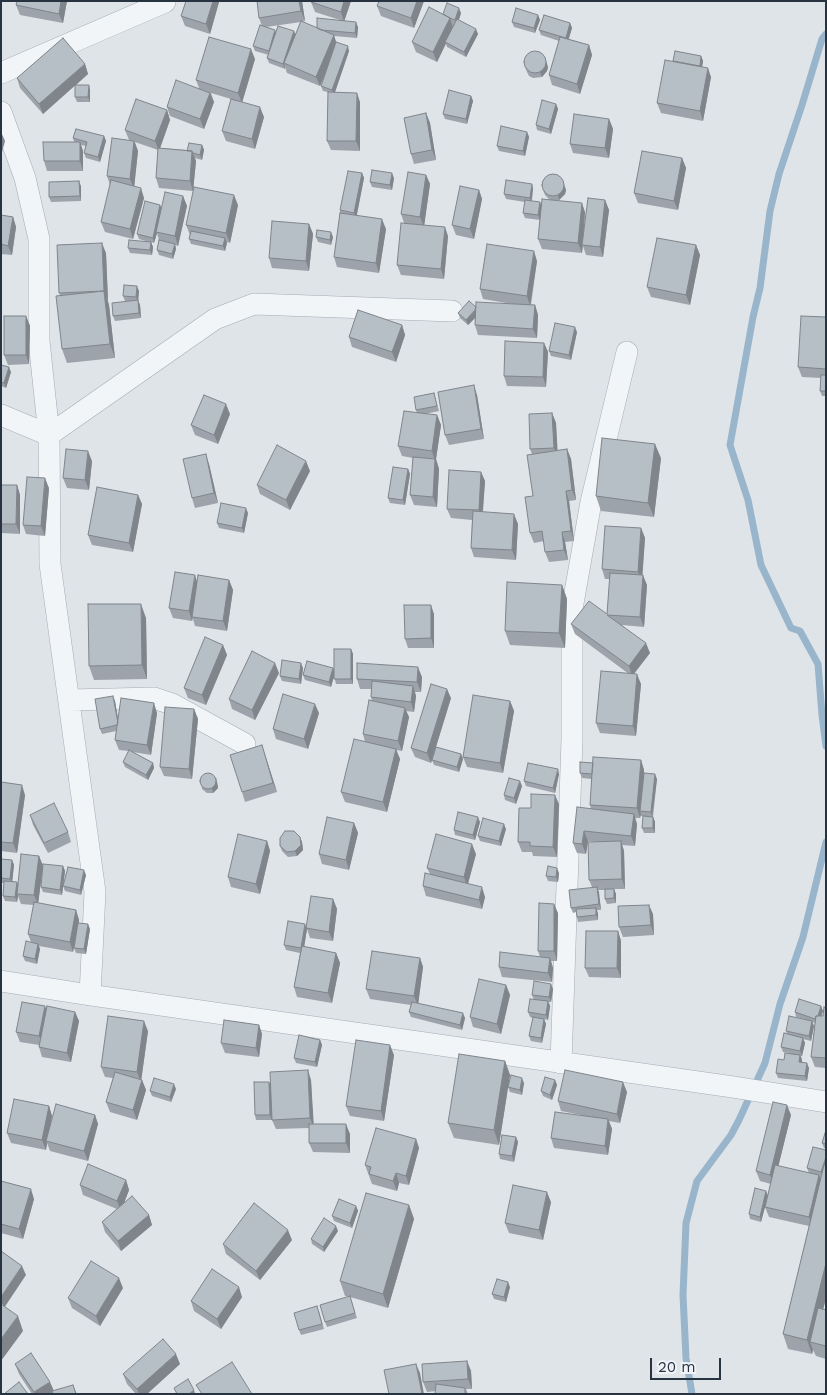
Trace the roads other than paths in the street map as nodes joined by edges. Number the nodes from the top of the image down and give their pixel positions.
1 (165, 2) edge
2 (1, 72) edge
3 (1, 112) edge
4 (452, 311) dead end
5 (627, 352) dead end
6 (1, 415) edge
7 (49, 435) junction
8 (70, 700) junction
9 (245, 744) dead end
10 (1, 981) edge
11 (90, 996) junction
12 (561, 1063) junction
13 (826, 1102) edge

1 - 2 street
3 - 7 street
4 - 7 street
5 - 12 street
6 - 7 street
7 - 8 street
8 - 9 street
8 - 11 street
10 - 11 street
11 - 12 street
12 - 13 street

